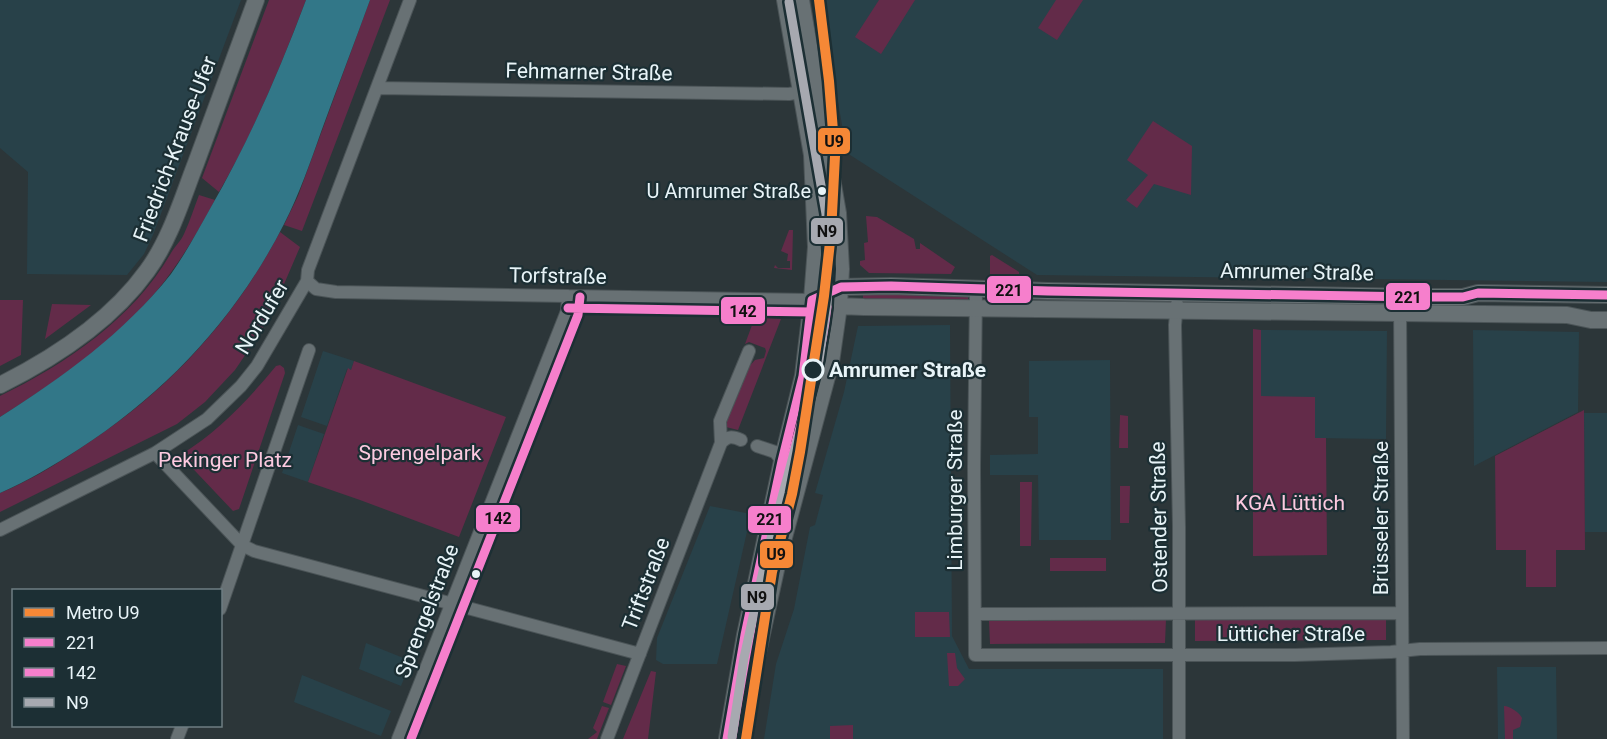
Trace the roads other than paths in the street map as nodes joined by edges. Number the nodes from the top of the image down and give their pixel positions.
1 (256, 0) edge
2 (410, 0) edge
3 (785, 0) edge
4 (801, 0) edge
5 (377, 88) junction
6 (801, 92) junction
7 (307, 281) junction
8 (841, 287) junction
9 (976, 289) junction
10 (1607, 295) edge
11 (568, 296) junction
12 (812, 300) junction
13 (1177, 302) junction
14 (1400, 305) junction
15 (839, 306) junction
16 (975, 309) junction
17 (1607, 320) edge
18 (309, 350) dead end
19 (749, 351) dead end
20 (0, 385) edge
21 (741, 440) dead end
22 (721, 443) junction
23 (757, 446) dead end
24 (155, 453) junction
25 (782, 461) junction
26 (0, 530) edge
27 (242, 545) junction
28 (222, 603) edge
29 (450, 604) junction
30 (1179, 613) junction
31 (1401, 613) junction
32 (975, 614) junction
33 (1607, 648) edge
34 (1402, 651) junction
35 (640, 654) junction
36 (975, 654) joint
37 (1179, 654) junction
38 (748, 660) junction
39 (398, 739) edge
40 (608, 739) edge
41 (727, 739) edge
42 (744, 739) edge
43 (1179, 739) edge
44 (1402, 739) edge

1 - 20 main road, Friedrich-Krause-Ufer
2 - 5 street, Nordufer
3 - 6 main road
4 - 8 main road
5 - 6 street, Fehmarner Straße
5 - 7 street, Nordufer
6 - 12 main road
7 - 11 street, Torfstraße
7 - 24 street, Nordufer
8 - 9 main road, Amrumer Straße
8 - 12 main road, Amrumer Straße
8 - 15 main road
9 - 13 main road, Amrumer Straße
9 - 16 street, Limburger Straße
10 - 14 main road, Amrumer Straße
11 - 12 street, Torfstraße
11 - 29 street, Sprengelstraße
12 - 15 main road, Amrumer Straße
12 - 25 main road
13 - 14 main road, Amrumer Straße
13 - 16 main road, Amrumer Straße
13 - 30 street, Ostender Straße
14 - 17 main road, Amrumer Straße
14 - 31 street, Brüsseler Straße
15 - 16 main road, Amrumer Straße
15 - 38 main road
16 - 32 street, Limburger Straße
18 - 27 street
19 - 22 street, Triftstraße
21 - 22 street
22 - 35 street, Triftstraße
23 - 25 street
24 - 26 street, Nordufer
24 - 27 street
25 - 38 main road
27 - 28 street
27 - 29 street
29 - 35 street
29 - 39 street, Sprengelstraße
30 - 31 street, Lütticher Straße
30 - 32 street, Lütticher Straße
30 - 37 street, Ostender Straße
31 - 34 street, Brüsseler Straße
32 - 36 street, Limburger Straße
33 - 34 street, Lütticher Straße
34 - 37 street, Lütticher Straße
34 - 44 street, Brüsseler Straße
35 - 40 street, Triftstraße
36 - 37 street, Lütticher Straße
37 - 43 street, Ostender Straße
38 - 41 main road
38 - 42 main road

